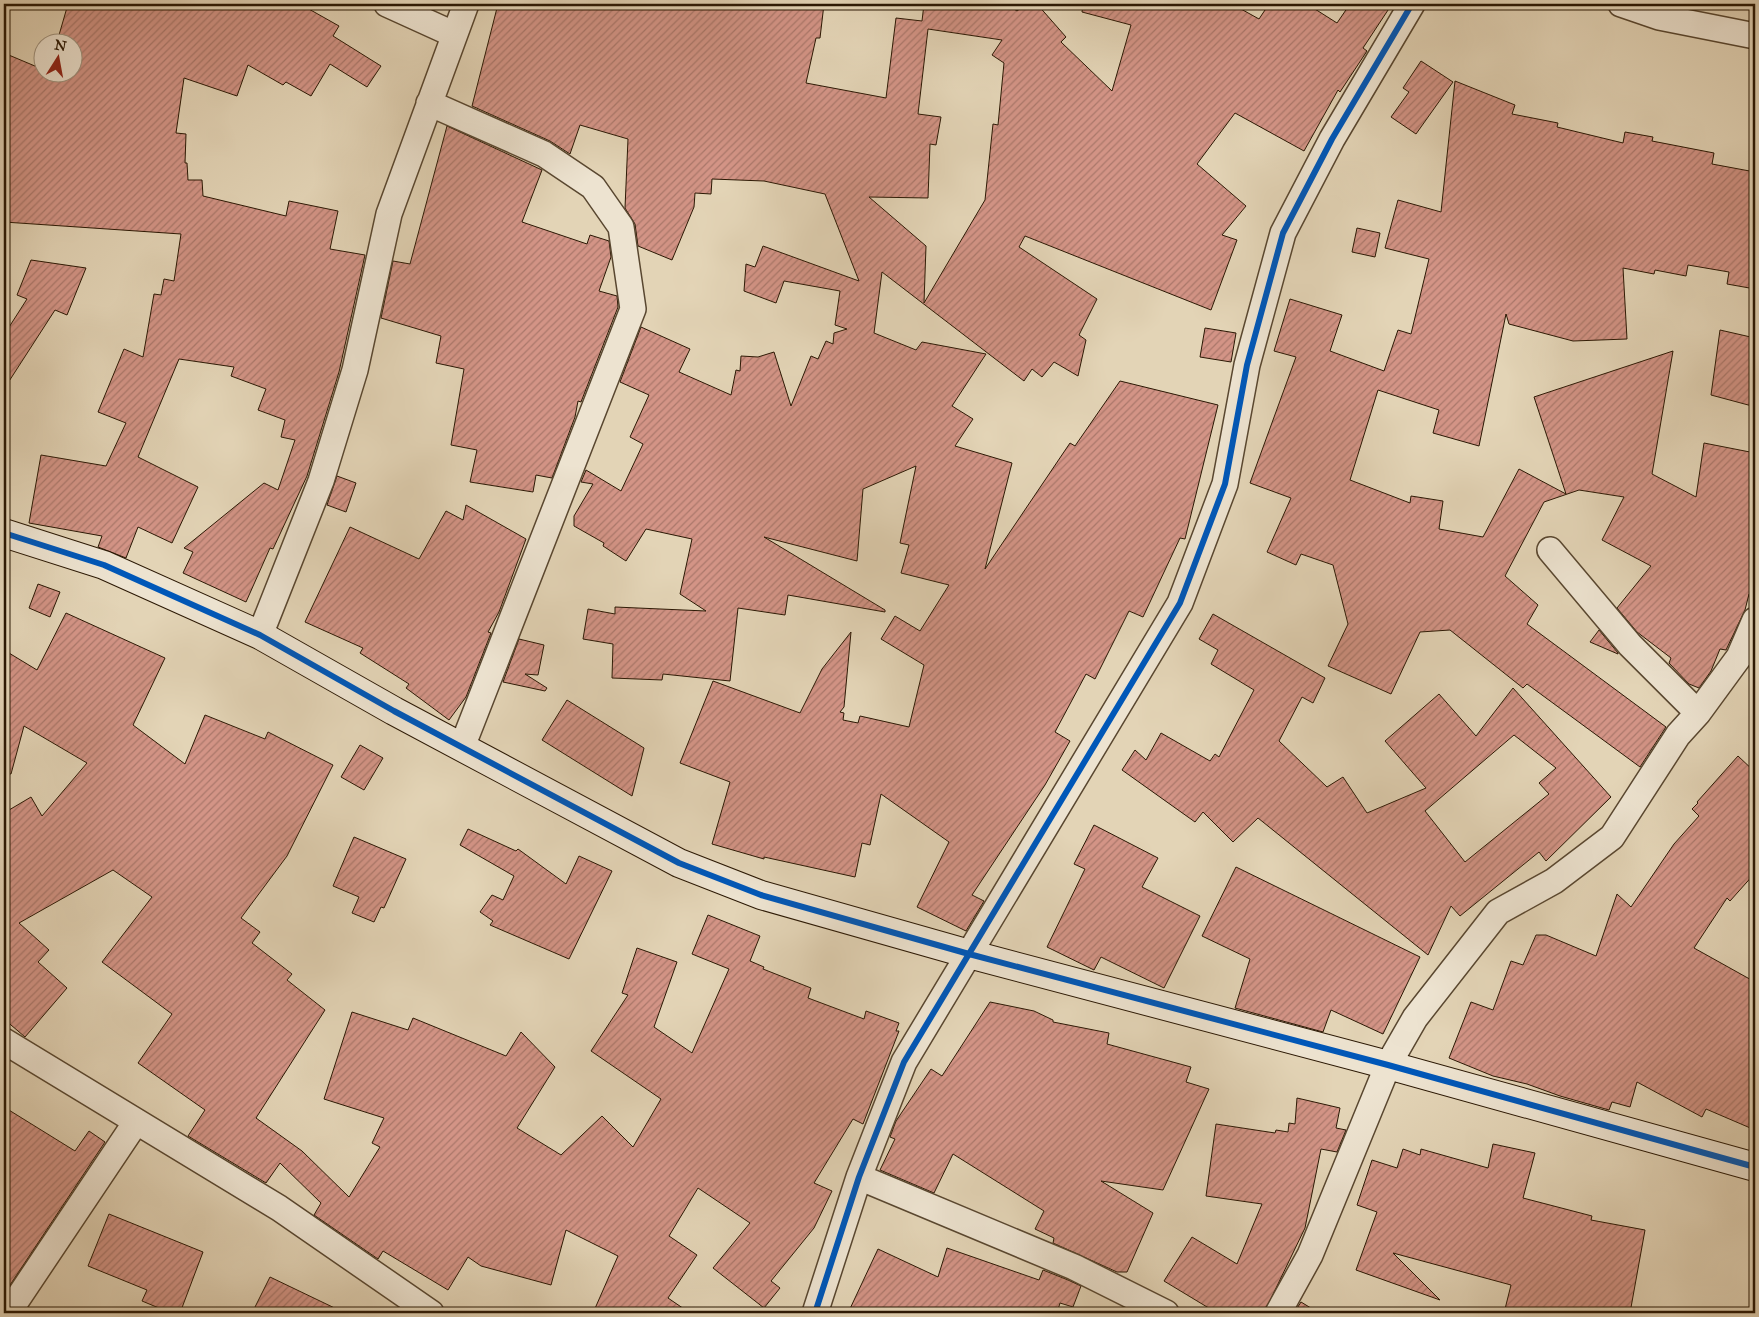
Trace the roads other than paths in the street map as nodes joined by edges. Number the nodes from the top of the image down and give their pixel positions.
1 (387, 4) edge
2 (466, 4) edge
3 (1412, 4) edge
4 (1621, 4) edge
5 (453, 34) junction
6 (1755, 36) edge
7 (429, 103) junction
8 (4, 533) edge
9 (1550, 550) dead end
10 (1755, 620) edge
11 (260, 636) junction
12 (1698, 713) junction
13 (462, 747) junction
14 (969, 954) junction
15 (4, 1041) edge
16 (1388, 1065) junction
17 (136, 1122) junction
18 (1755, 1167) edge
19 (859, 1177) junction
20 (8, 1313) edge
21 (431, 1313) edge
22 (815, 1313) edge
23 (1166, 1313) edge
24 (1278, 1313) edge

1 - 5 street
2 - 5 street
3 - 14 street
4 - 6 street
5 - 7 street
7 - 11 street
7 - 13 street
8 - 11 street
9 - 12 street
10 - 12 street
11 - 13 street
12 - 16 street
13 - 14 street
14 - 16 street
14 - 19 street
15 - 17 street
16 - 18 street
16 - 24 street
17 - 20 street
17 - 21 street
19 - 22 street
19 - 23 street

